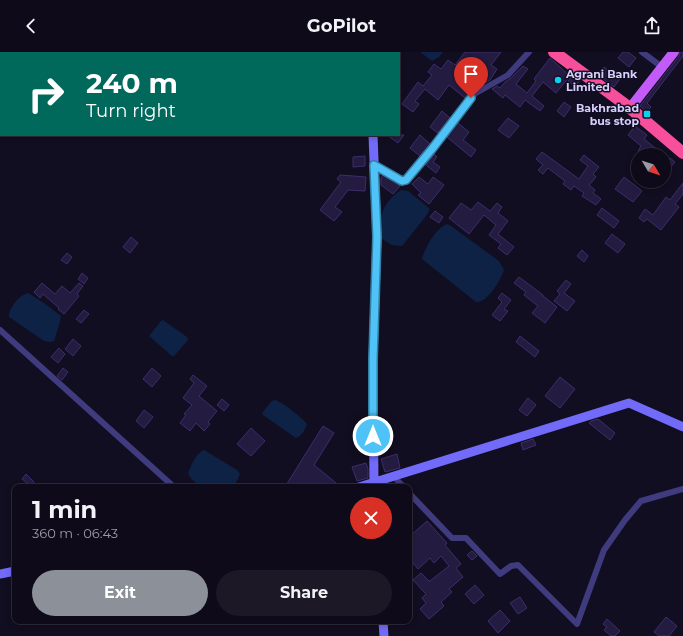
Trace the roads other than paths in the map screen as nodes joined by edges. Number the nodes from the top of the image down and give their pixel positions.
1 (529, 52) edge
2 (554, 52) edge
3 (642, 52) edge
4 (674, 52) edge
5 (662, 67) junction
6 (630, 108) junction
7 (373, 136) edge
8 (683, 154) edge
9 (374, 165) junction
10 (0, 330) edge
11 (683, 427) edge
12 (393, 476) junction
13 (171, 484) edge
14 (374, 484) edge
15 (401, 484) edge
16 (683, 489) edge
17 (412, 496) edge
18 (12, 572) edge
19 (0, 574) edge
20 (383, 624) edge
21 (384, 636) edge

1 - 9 street
2 - 6 highway
3 - 5 street
4 - 5 main road
5 - 6 main road
6 - 8 highway
7 - 9 street
9 - 14 street
10 - 13 street
11 - 12 street
12 - 14 street
12 - 15 street
16 - 17 street
18 - 19 street
20 - 21 street

